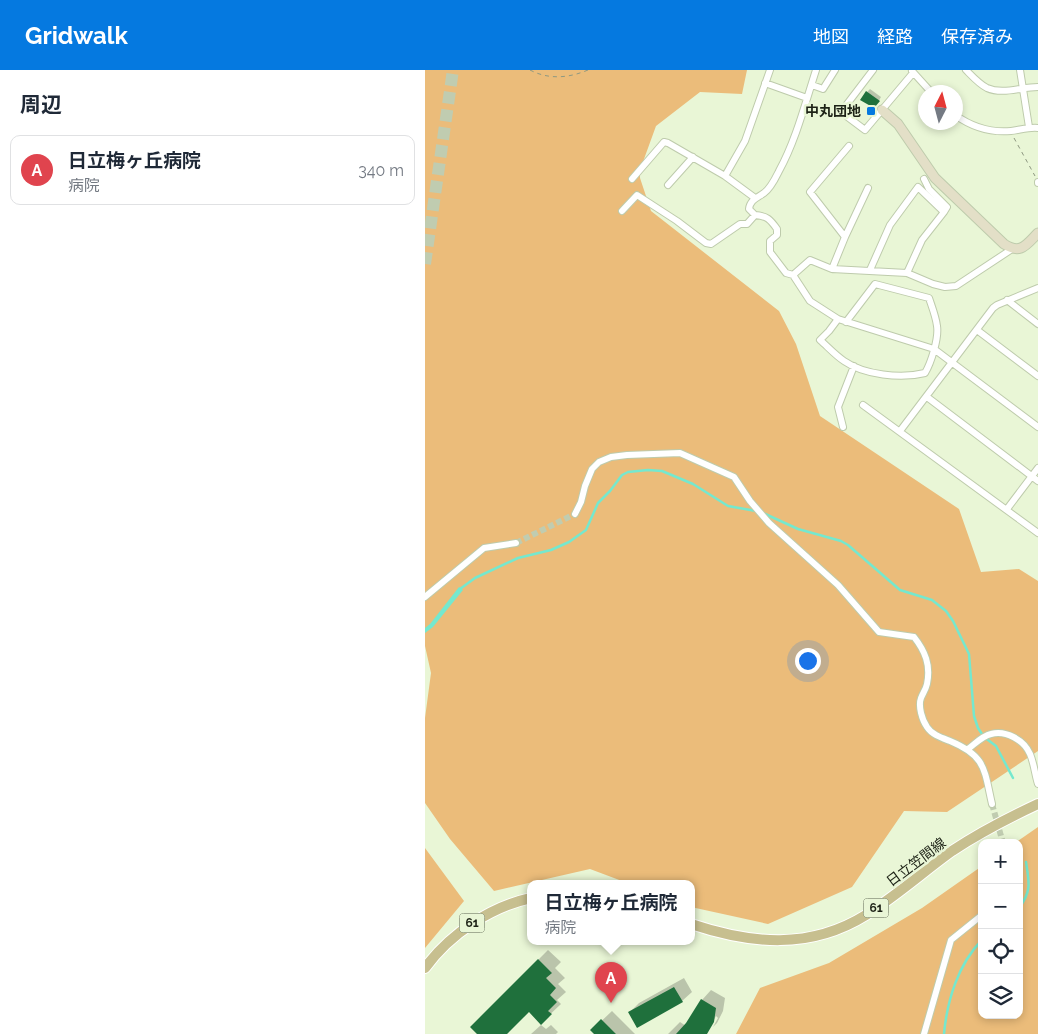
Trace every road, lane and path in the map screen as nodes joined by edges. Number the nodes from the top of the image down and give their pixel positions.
1 (530, 70) edge
2 (588, 70) edge
3 (769, 70) edge
4 (816, 70) edge
5 (835, 70) edge
6 (873, 70) edge
7 (966, 70) edge
8 (1020, 70) edge
9 (912, 71) edge
10 (765, 83) junction
11 (812, 85) junction
12 (925, 85) edge
13 (1038, 87) edge
14 (1023, 88) junction
15 (807, 98) junction
16 (882, 110) junction
17 (963, 120) edge
18 (1029, 127) junction
19 (1038, 128) edge
20 (1010, 131) junction
21 (849, 146) dead end
22 (693, 157) junction
23 (725, 176) junction
24 (633, 179) dead end
25 (924, 180) dead end
26 (1038, 182) edge
27 (668, 186) dead end
28 (868, 188) dead end
29 (755, 198) junction
30 (622, 211) dead end
31 (944, 212) junction
32 (755, 216) junction
33 (1038, 233) edge
34 (845, 237) junction
35 (1011, 249) junction
36 (832, 269) junction
37 (870, 270) junction
38 (907, 273) junction
39 (793, 275) junction
40 (1038, 288) edge
41 (1007, 300) junction
42 (838, 319) junction
43 (846, 322) junction
44 (1038, 324) edge
45 (977, 330) junction
46 (934, 349) junction
47 (953, 362) junction
48 (854, 366) junction
49 (1038, 376) edge
50 (927, 397) junction
51 (863, 405) dead end
52 (843, 427) dead end
53 (1038, 427) edge
54 (900, 431) junction
55 (1038, 468) edge
56 (1032, 476) junction
57 (1038, 481) edge
58 (1007, 509) junction
59 (575, 514) tunnel mouth
60 (1038, 533) edge
61 (516, 543) tunnel mouth
62 (425, 597) edge
63 (968, 749) junction
64 (1038, 784) edge
65 (992, 804) tunnel mouth
66 (1038, 804) edge
67 (527, 899) edge
68 (978, 919) edge
69 (695, 925) edge
70 (425, 968) edge
71 (923, 1034) edge

1 - 2 path
3 - 10 street
4 - 11 street
5 - 11 street
6 - 16 street
7 - 14 street
8 - 14 street
9 - 12 street
9 - 16 street
10 - 15 street
10 - 23 street
11 - 15 street
13 - 14 street
14 - 18 street
15 - 29 street
16 - 35 street
17 - 20 street
18 - 19 street
18 - 20 street
20 - 26 path
21 - 34 street
22 - 23 street
22 - 24 street
22 - 27 street
23 - 29 street
25 - 31 street
28 - 34 street
29 - 32 street
30 - 32 street
31 - 37 street
31 - 38 street
32 - 39 street
33 - 35 street
34 - 36 street
35 - 38 street
36 - 37 street
36 - 39 street
37 - 38 street
39 - 42 street
40 - 41 street
41 - 44 street
41 - 45 street
42 - 43 street
42 - 48 street
43 - 46 street
43 - 46 street
45 - 47 street
45 - 49 street
46 - 47 street
46 - 48 street
47 - 50 street
47 - 53 street
48 - 52 street
50 - 54 street
50 - 56 street
51 - 54 street
54 - 58 street
55 - 56 street
56 - 57 street
56 - 58 street
58 - 60 street
59 - 63 street
61 - 62 street
63 - 64 street
63 - 65 street
66 - 69 main road, 日立笠間線 / 61
67 - 70 main road, 61
68 - 71 street

